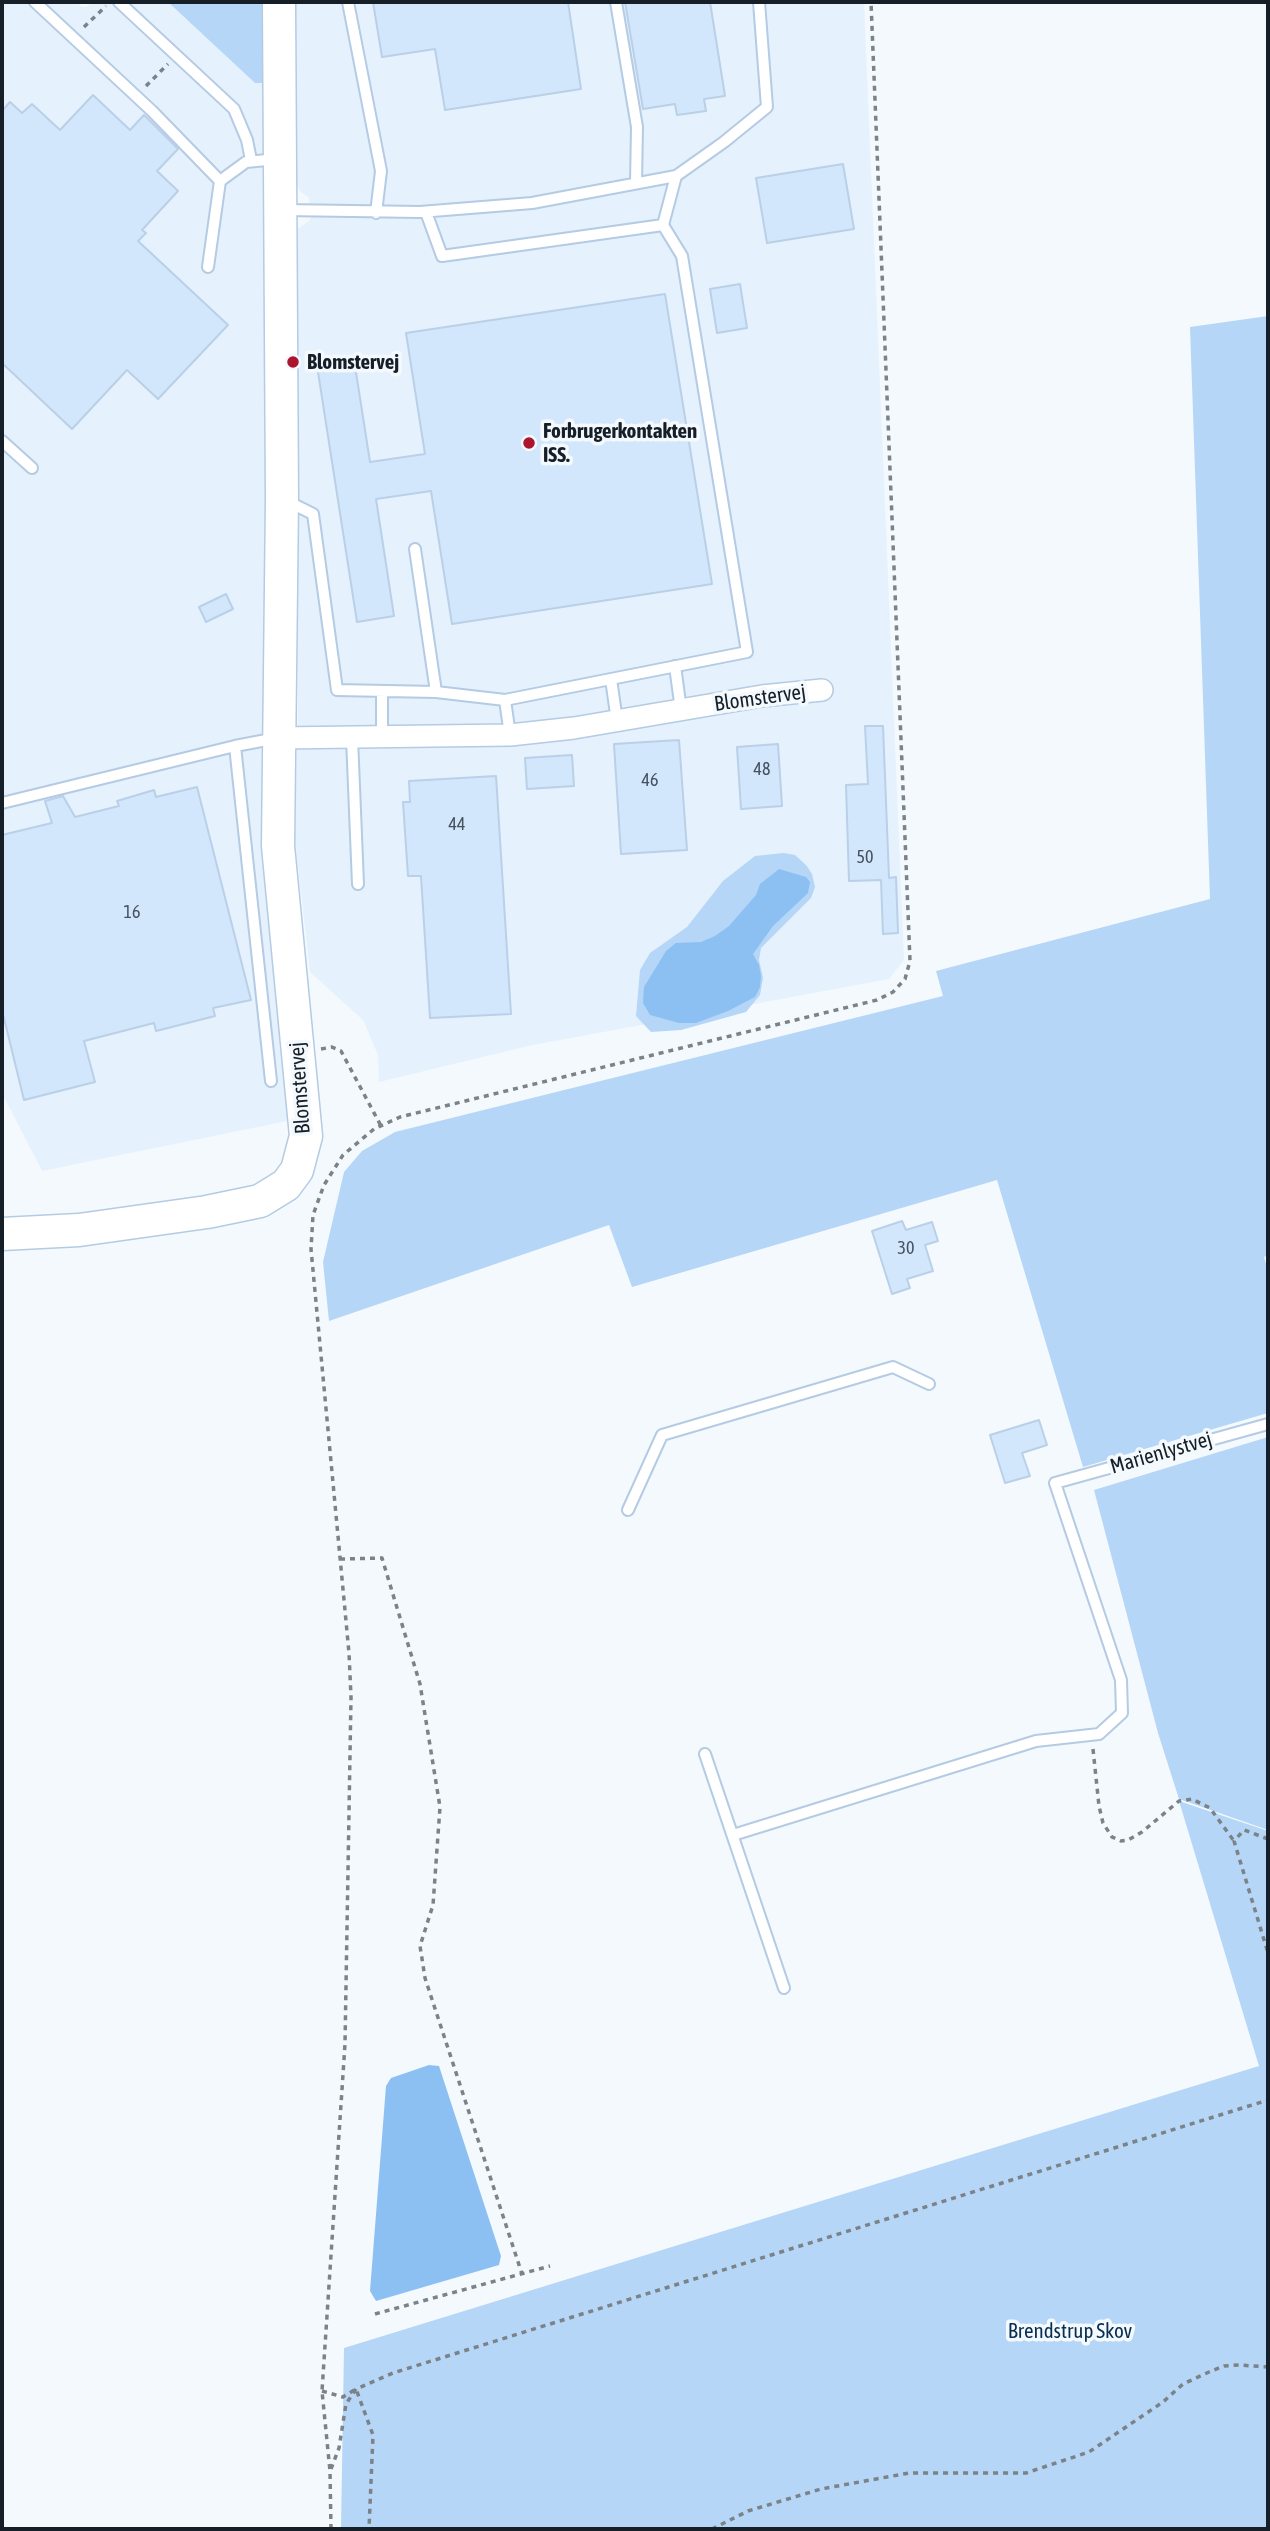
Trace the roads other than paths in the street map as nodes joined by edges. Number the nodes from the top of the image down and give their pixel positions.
1 (35, 2) edge
2 (119, 2) edge
3 (279, 2) edge
4 (348, 2) edge
5 (616, 2) edge
6 (760, 2) edge
7 (266, 160) junction
8 (676, 176) junction
9 (220, 181) junction
10 (636, 183) junction
11 (281, 210) junction
12 (426, 212) junction
13 (376, 213) junction
14 (663, 225) junction
15 (208, 267) dead end
16 (2, 441) edge
17 (32, 468) dead end
18 (282, 499) junction
19 (415, 549) dead end
20 (675, 666) junction
21 (611, 679) junction
22 (822, 690) dead end
23 (382, 691) junction
24 (436, 692) junction
25 (505, 700) junction
26 (681, 710) junction
27 (617, 721) junction
28 (510, 735) junction
29 (382, 737) junction
30 (279, 738) junction
31 (352, 738) junction
32 (235, 746) junction
33 (2, 803) edge
34 (358, 884) dead end
35 (271, 1082) dead end
36 (2, 1234) edge
37 (929, 1384) dead end
38 (1268, 1424) edge
39 (628, 1510) dead end
40 (705, 1754) dead end
41 (733, 1835) junction
42 (784, 1988) dead end

1 - 9 lane
2 - 7 lane
3 - 7 street, Blomstervej
4 - 13 lane
5 - 10 lane
6 - 8 lane
7 - 9 lane
7 - 11 street, Blomstervej
8 - 10 lane
8 - 14 lane
9 - 15 lane
10 - 12 lane
11 - 13 lane
11 - 18 street, Blomstervej
12 - 13 lane
12 - 14 lane
14 - 20 lane
16 - 17 lane
18 - 23 lane
18 - 30 street, Blomstervej
19 - 24 lane
20 - 21 lane
20 - 26 lane
21 - 25 lane
21 - 27 lane
22 - 26 street, Blomstervej
23 - 24 lane
23 - 29 lane
24 - 25 lane
25 - 28 lane
26 - 27 street, Blomstervej
27 - 28 street, Blomstervej
28 - 29 street, Blomstervej
29 - 31 street, Blomstervej
30 - 31 street, Blomstervej
30 - 32 lane
30 - 36 street, Blomstervej
31 - 34 lane
32 - 33 lane
32 - 35 lane
37 - 39 lane
38 - 41 lane, Marienlystvej
40 - 41 lane
41 - 42 lane

